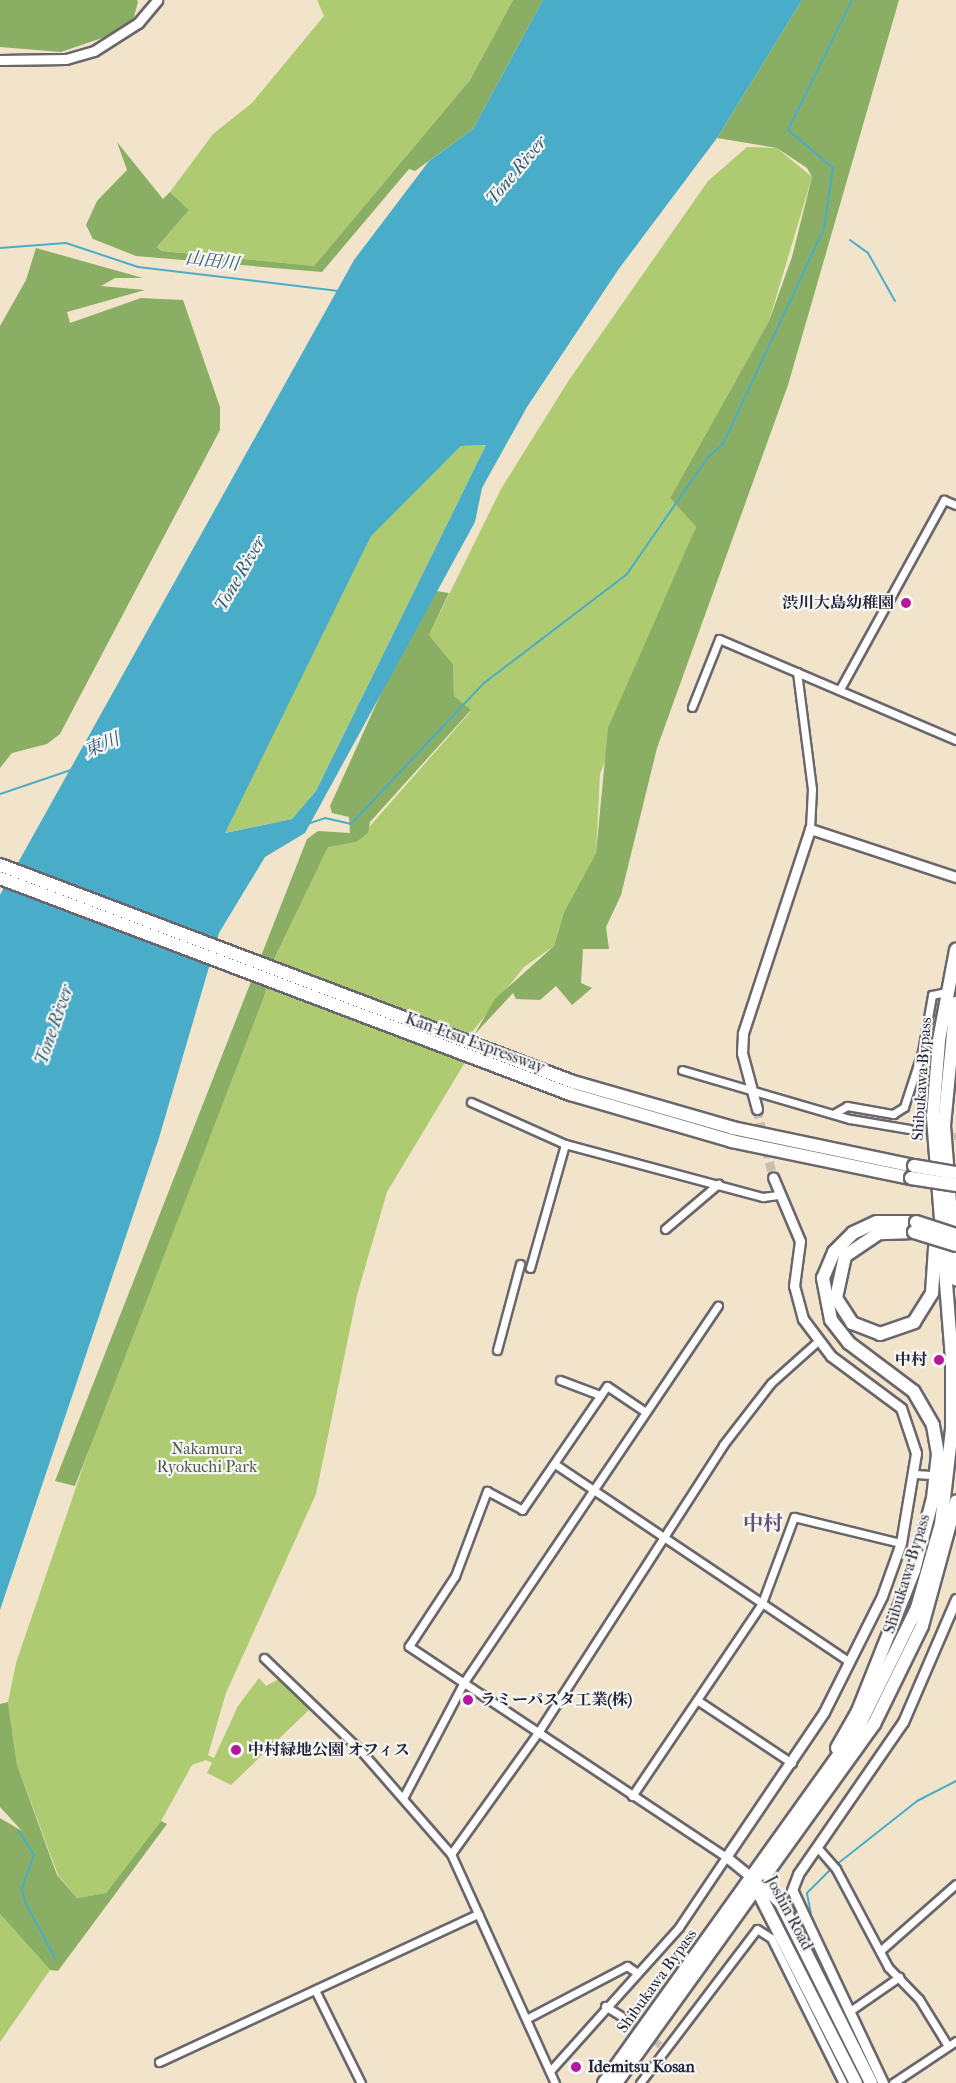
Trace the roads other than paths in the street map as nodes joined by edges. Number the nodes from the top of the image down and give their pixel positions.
1 (157, 0) edge
2 (0, 60) edge
3 (956, 505) edge
4 (797, 672) junction
5 (840, 689) junction
6 (692, 707) dead end
7 (956, 740) edge
8 (810, 829) junction
9 (0, 866) edge
10 (956, 877) edge
11 (0, 878) edge
12 (956, 950) edge
13 (946, 992) junction
14 (956, 1003) edge
15 (488, 1059) junction
16 (682, 1070) dead end
17 (754, 1089) junction
18 (471, 1102) dead end
19 (758, 1109) tunnel mouth
20 (835, 1113) junction
21 (933, 1117) junction
22 (909, 1129) tunnel mouth
23 (565, 1144) junction
24 (956, 1168) edge
25 (913, 1169) junction
26 (956, 1173) edge
27 (773, 1177) tunnel mouth
28 (718, 1184) junction
29 (956, 1185) edge
30 (778, 1195) junction
31 (915, 1227) junction
32 (665, 1229) dead end
33 (956, 1235) edge
34 (956, 1245) edge
35 (520, 1264) dead end
36 (530, 1268) dead end
37 (956, 1280) edge
38 (718, 1306) dead end
39 (818, 1341) junction
40 (497, 1350) dead end
41 (560, 1380) dead end
42 (600, 1395) junction
43 (644, 1411) junction
44 (555, 1464) junction
45 (915, 1474) junction
46 (931, 1475) dead end
47 (591, 1491) junction
48 (956, 1502) edge
49 (954, 1514) edge
50 (664, 1539) junction
51 (902, 1543) junction
52 (956, 1599) edge
53 (762, 1603) junction
54 (953, 1617) edge
55 (264, 1658) dead end
56 (850, 1662) junction
57 (464, 1682) junction
58 (697, 1700) junction
59 (539, 1731) junction
60 (793, 1764) junction
61 (632, 1796) junction
62 (403, 1798) junction
63 (802, 1809) junction
64 (817, 1847) junction
65 (451, 1854) junction
66 (726, 1857) junction
67 (751, 1877) junction
68 (956, 1884) edge
69 (761, 1887) junction
70 (478, 1914) junction
71 (880, 1951) junction
72 (636, 1972) junction
73 (898, 1977) junction
74 (316, 1992) junction
75 (605, 2006) junction
76 (850, 2011) junction
77 (621, 2016) tunnel mouth
78 (526, 2019) junction
79 (856, 2025) junction
80 (847, 2035) junction
81 (956, 2041) edge
82 (948, 2046) junction
83 (159, 2062) dead end
84 (550, 2071) junction
85 (844, 2074) edge
86 (361, 2083) edge
87 (555, 2083) edge
88 (604, 2083) edge
89 (616, 2083) edge
90 (640, 2083) edge
91 (856, 2083) edge
92 (871, 2083) edge
93 (883, 2083) edge
94 (893, 2083) edge

1 - 2 street
3 - 5 street
4 - 5 street
4 - 6 street
4 - 8 street
5 - 7 street
8 - 10 street
8 - 17 street
9 - 15 highway, Kan-Etsu Expressway
11 - 15 highway, Kan-Etsu Expressway
12 - 13 highway, Shibukawa Bypass
13 - 20 street
13 - 21 highway, Shibukawa Bypass
14 - 37 highway, Shibukawa Bypass
15 - 25 highway, Kan-Etsu Expressway
15 - 25 highway, Kan-Etsu Expressway
16 - 17 street
17 - 19 street
17 - 20 street
18 - 23 street
20 - 22 street
21 - 31 highway
21 - 63 highway, Shibukawa Bypass
23 - 28 street
23 - 36 street
24 - 25 highway, bridge
25 - 26 highway, Kan-Etsu Expressway, bridge
25 - 29 highway, Kan-Etsu Expressway, bridge
27 - 30 street
28 - 30 street
28 - 32 street
30 - 39 street
31 - 33 highway, bridge
31 - 34 highway, bridge
31 - 63 highway
35 - 40 street
38 - 43 street
39 - 45 street
39 - 50 street
41 - 42 street
42 - 43 street
42 - 44 street
43 - 47 street
44 - 47 street
44 - 57 street
45 - 46 street
45 - 51 street
47 - 50 street
47 - 57 street
48 - 49 highway, Shibukawa Bypass
49 - 69 highway, Shibukawa Bypass
50 - 53 street
50 - 59 street
51 - 53 street
51 - 56 street
52 - 54 street
53 - 56 street
53 - 58 street
54 - 64 street
55 - 62 street
56 - 60 street
57 - 59 street
57 - 62 street
58 - 60 street
58 - 61 street
59 - 61 street
59 - 65 street
60 - 66 street
61 - 66 street
62 - 65 street
63 - 67 highway, Shibukawa Bypass
64 - 71 street
64 - 76 street
65 - 70 street
66 - 67 street
66 - 72 street
67 - 69 highway, Joshin Road
67 - 88 highway, Shibukawa Bypass
68 - 71 street
69 - 80 highway, Joshin Road
69 - 85 highway, Joshin Road
69 - 89 highway, Shibukawa Bypass
70 - 74 street
70 - 78 street
71 - 73 street
72 - 75 street
72 - 78 street
73 - 76 street
73 - 82 street
74 - 83 street
74 - 86 street
75 - 77 street
75 - 84 street
76 - 79 street
78 - 84 street
79 - 80 highway
79 - 93 street
80 - 92 highway, Joshin Road
81 - 82 street
82 - 94 street
84 - 87 street
85 - 90 street
85 - 91 highway, Joshin Road

